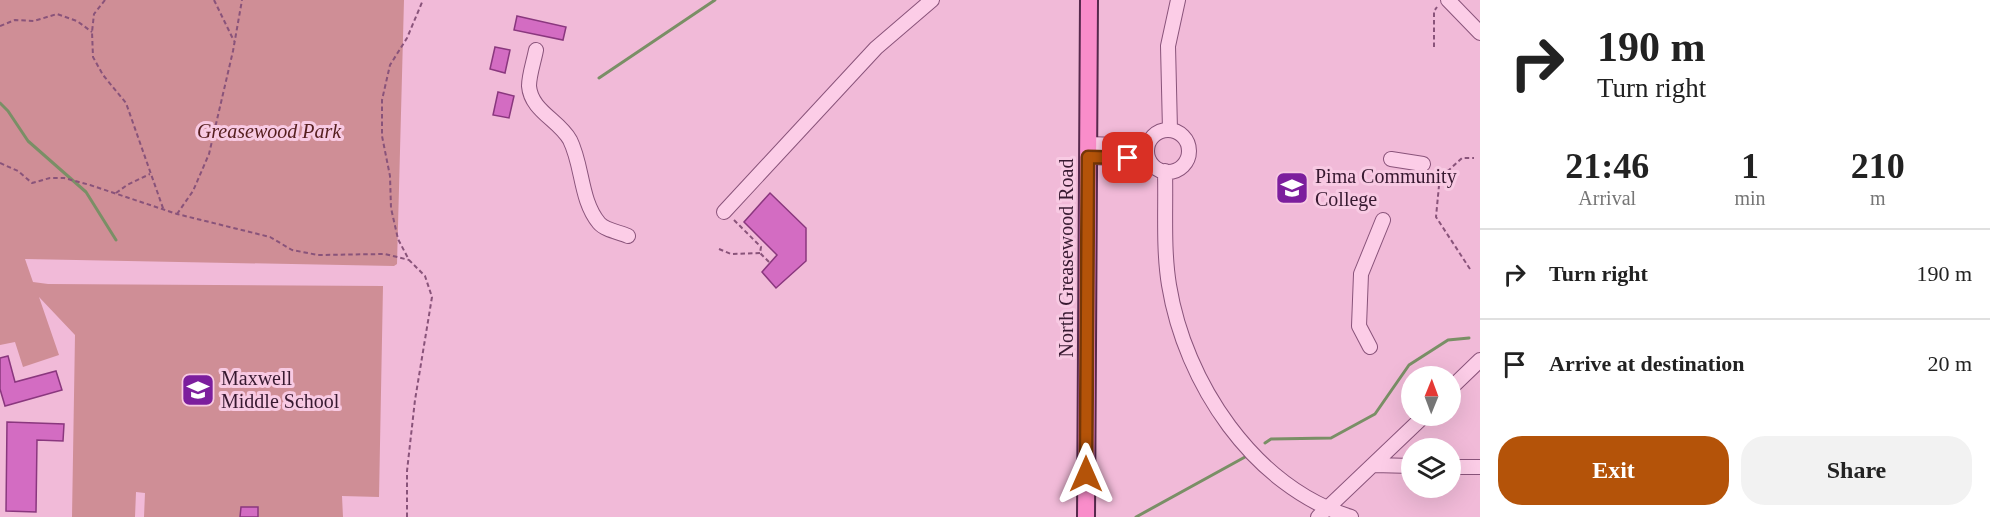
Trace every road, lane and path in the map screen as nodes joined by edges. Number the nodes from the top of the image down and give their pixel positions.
1 (105, 0) edge
2 (214, 0) edge
3 (242, 0) edge
4 (423, 0) edge
5 (932, 0) edge
6 (1089, 0) edge
7 (1178, 0) edge
8 (1444, 1) edge
9 (0, 26) edge
10 (92, 32) junction
11 (1480, 33) edge
12 (234, 41) junction
13 (1434, 47) dead end
14 (537, 50) dead end
15 (1170, 130) junction
16 (1088, 150) junction
17 (1148, 152) junction
18 (1474, 158) dead end
19 (1391, 159) dead end
20 (0, 164) edge
21 (1423, 164) dead end
22 (1166, 171) junction
23 (150, 174) junction
24 (116, 193) junction
25 (164, 211) junction
26 (177, 214) junction
27 (729, 216) joint
28 (1383, 220) dead end
29 (750, 228) dead end
30 (746, 232) junction
31 (628, 236) dead end
32 (762, 240) dead end
33 (758, 244) junction
34 (719, 249) dead end
35 (760, 253) junction
36 (409, 260) junction
37 (769, 262) dead end
38 (1470, 269) dead end
39 (1370, 347) dead end
40 (1480, 360) edge
41 (1461, 378) edge
42 (1414, 426) edge
43 (1374, 465) junction
44 (1401, 466) edge
45 (1461, 467) edge
46 (1480, 467) edge
47 (1322, 513) edge
48 (407, 517) edge
49 (1086, 517) edge
50 (1351, 517) edge

1 - 10 path
2 - 12 path
3 - 12 path
4 - 36 path
5 - 27 lane
6 - 16 main road, North Greasewood Road
7 - 15 lane
8 - 11 lane
8 - 13 path
9 - 10 path
10 - 23 path
12 - 26 path
14 - 31 lane
15 - 17 lane
15 - 22 lane
16 - 17 lane
16 - 49 main road, North Greasewood Road
17 - 22 lane
18 - 38 path
19 - 21 lane
20 - 24 path
22 - 47 lane
23 - 24 path
23 - 25 path
24 - 25 path
25 - 26 path
26 - 36 path
27 - 30 path
28 - 39 lane
29 - 30 path
30 - 33 path
32 - 33 path
33 - 35 path
34 - 35 path
35 - 37 path
36 - 48 path
40 - 41 lane
42 - 43 lane
43 - 44 lane
43 - 47 lane
45 - 46 lane
47 - 50 lane

